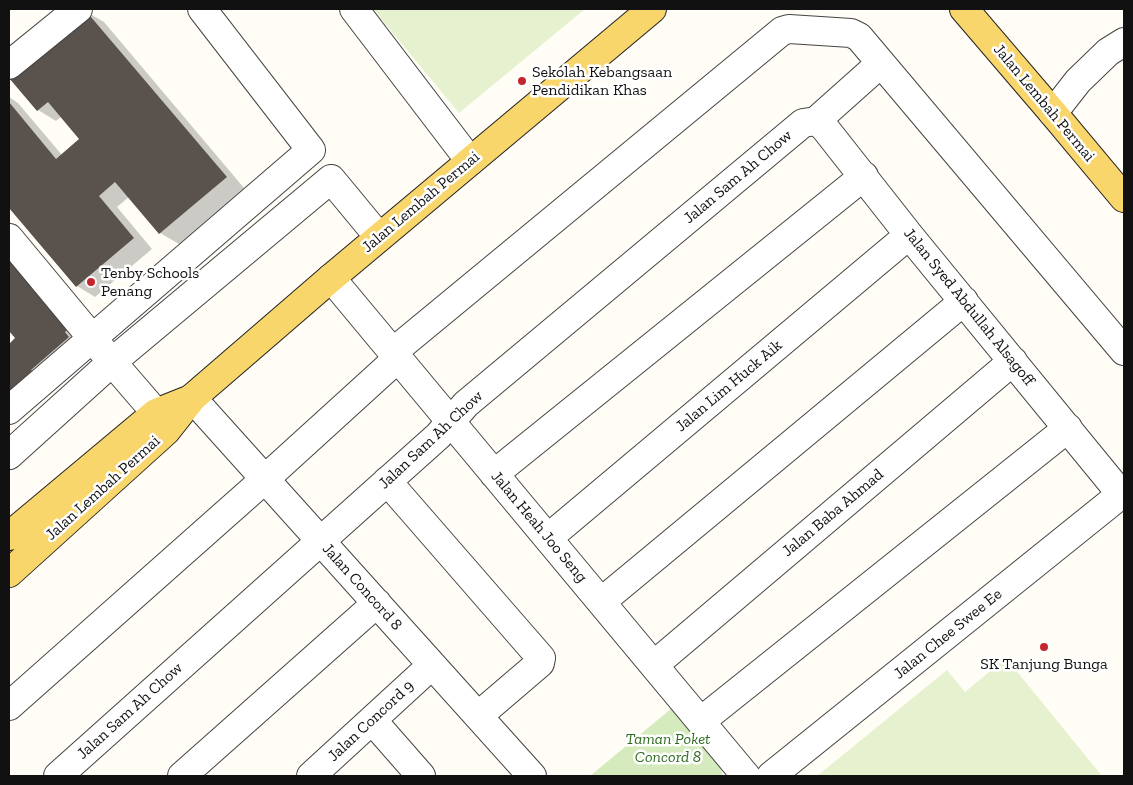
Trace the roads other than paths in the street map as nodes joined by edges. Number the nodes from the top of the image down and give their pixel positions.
1 (78, 9) edge
2 (202, 9) edge
3 (354, 9) edge
4 (652, 9) edge
5 (964, 9) edge
6 (1124, 42) edge
7 (881, 63) junction
8 (9, 66) edge
9 (1053, 113) junction
10 (816, 121) junction
11 (470, 161) junction
12 (864, 176) junction
13 (1124, 198) edge
14 (909, 235) junction
15 (379, 237) junction
16 (9, 238) edge
17 (331, 278) junction
18 (159, 281) junction
19 (964, 301) junction
20 (179, 306) junction
21 (93, 338) junction
22 (1124, 351) edge
23 (395, 355) junction
24 (112, 362) junction
25 (1013, 362) junction
26 (192, 398) junction
27 (9, 410) edge
28 (156, 414) junction
29 (451, 422) junction
30 (1068, 428) junction
31 (9, 454) edge
32 (494, 474) junction
33 (265, 479) junction
34 (387, 481) junction
35 (1123, 493) edge
36 (9, 536) edge
37 (548, 538) junction
38 (320, 541) junction
39 (9, 573) edge
40 (601, 602) junction
41 (377, 603) junction
42 (432, 665) junction
43 (654, 665) junction
44 (9, 706) edge
45 (478, 716) junction
46 (372, 720) junction
47 (701, 721) junction
48 (314, 775) edge
49 (58, 776) edge
50 (182, 776) edge
51 (421, 776) edge
52 (532, 776) edge
53 (746, 776) edge
54 (771, 776) edge

1 - 8 street
2 - 18 street
3 - 11 street
4 - 11 main road, Jalan Lembah Permai
5 - 9 main road, Jalan Lembah Permai
6 - 9 street
7 - 10 street, Jalan Sam Ah Chow
7 - 22 street
7 - 23 street
9 - 13 main road, Jalan Lembah Permai
10 - 12 street, Jalan Syed Abdullah Alsagoff
10 - 29 street, Jalan Sam Ah Chow
11 - 15 main road, Jalan Lembah Permai
12 - 14 street, Jalan Syed Abdullah Alsagoff
12 - 32 street
14 - 19 street, Jalan Syed Abdullah Alsagoff
14 - 37 street, Jalan Lim Huck Aik
15 - 17 main road, Jalan Lembah Permai
15 - 20 street
16 - 21 street
17 - 23 street, Jalan Heah Joo Seng
17 - 26 main road, Jalan Lembah Permai
18 - 20 street
18 - 21 street
19 - 25 street, Jalan Syed Abdullah Alsagoff
19 - 40 street
20 - 24 street
21 - 24 street
21 - 27 street
23 - 29 street, Jalan Heah Joo Seng
23 - 33 street
24 - 28 street
24 - 31 street
25 - 30 street, Jalan Syed Abdullah Alsagoff
25 - 43 street, Jalan Baba Ahmad
26 - 28 main road, Jalan Lembah Permai
26 - 33 street, Jalan Concord 8
26 - 39 main road, Jalan Lembah Permai
28 - 36 main road, Jalan Lembah Permai
29 - 32 street, Jalan Heah Joo Seng
29 - 34 street, Jalan Sam Ah Chow
30 - 35 street, Jalan Syed Abdullah Alsagoff
30 - 47 street
32 - 37 street, Jalan Heah Joo Seng
33 - 38 street, Jalan Concord 8
33 - 44 street
34 - 38 street, Jalan Sam Ah Chow
34 - 45 street
35 - 54 street, Jalan Chee Swee Ee
37 - 40 street, Jalan Heah Joo Seng
38 - 41 street, Jalan Concord 8
38 - 49 street, Jalan Sam Ah Chow
40 - 43 street, Jalan Heah Joo Seng
41 - 42 street, Jalan Concord 8
41 - 50 street
42 - 45 street, Jalan Concord 8
42 - 46 street, Jalan Concord 9
43 - 47 street, Jalan Heah Joo Seng
45 - 52 street, Jalan Concord 8
46 - 48 street, Jalan Concord 9
46 - 51 street
47 - 53 street, Jalan Heah Joo Seng

